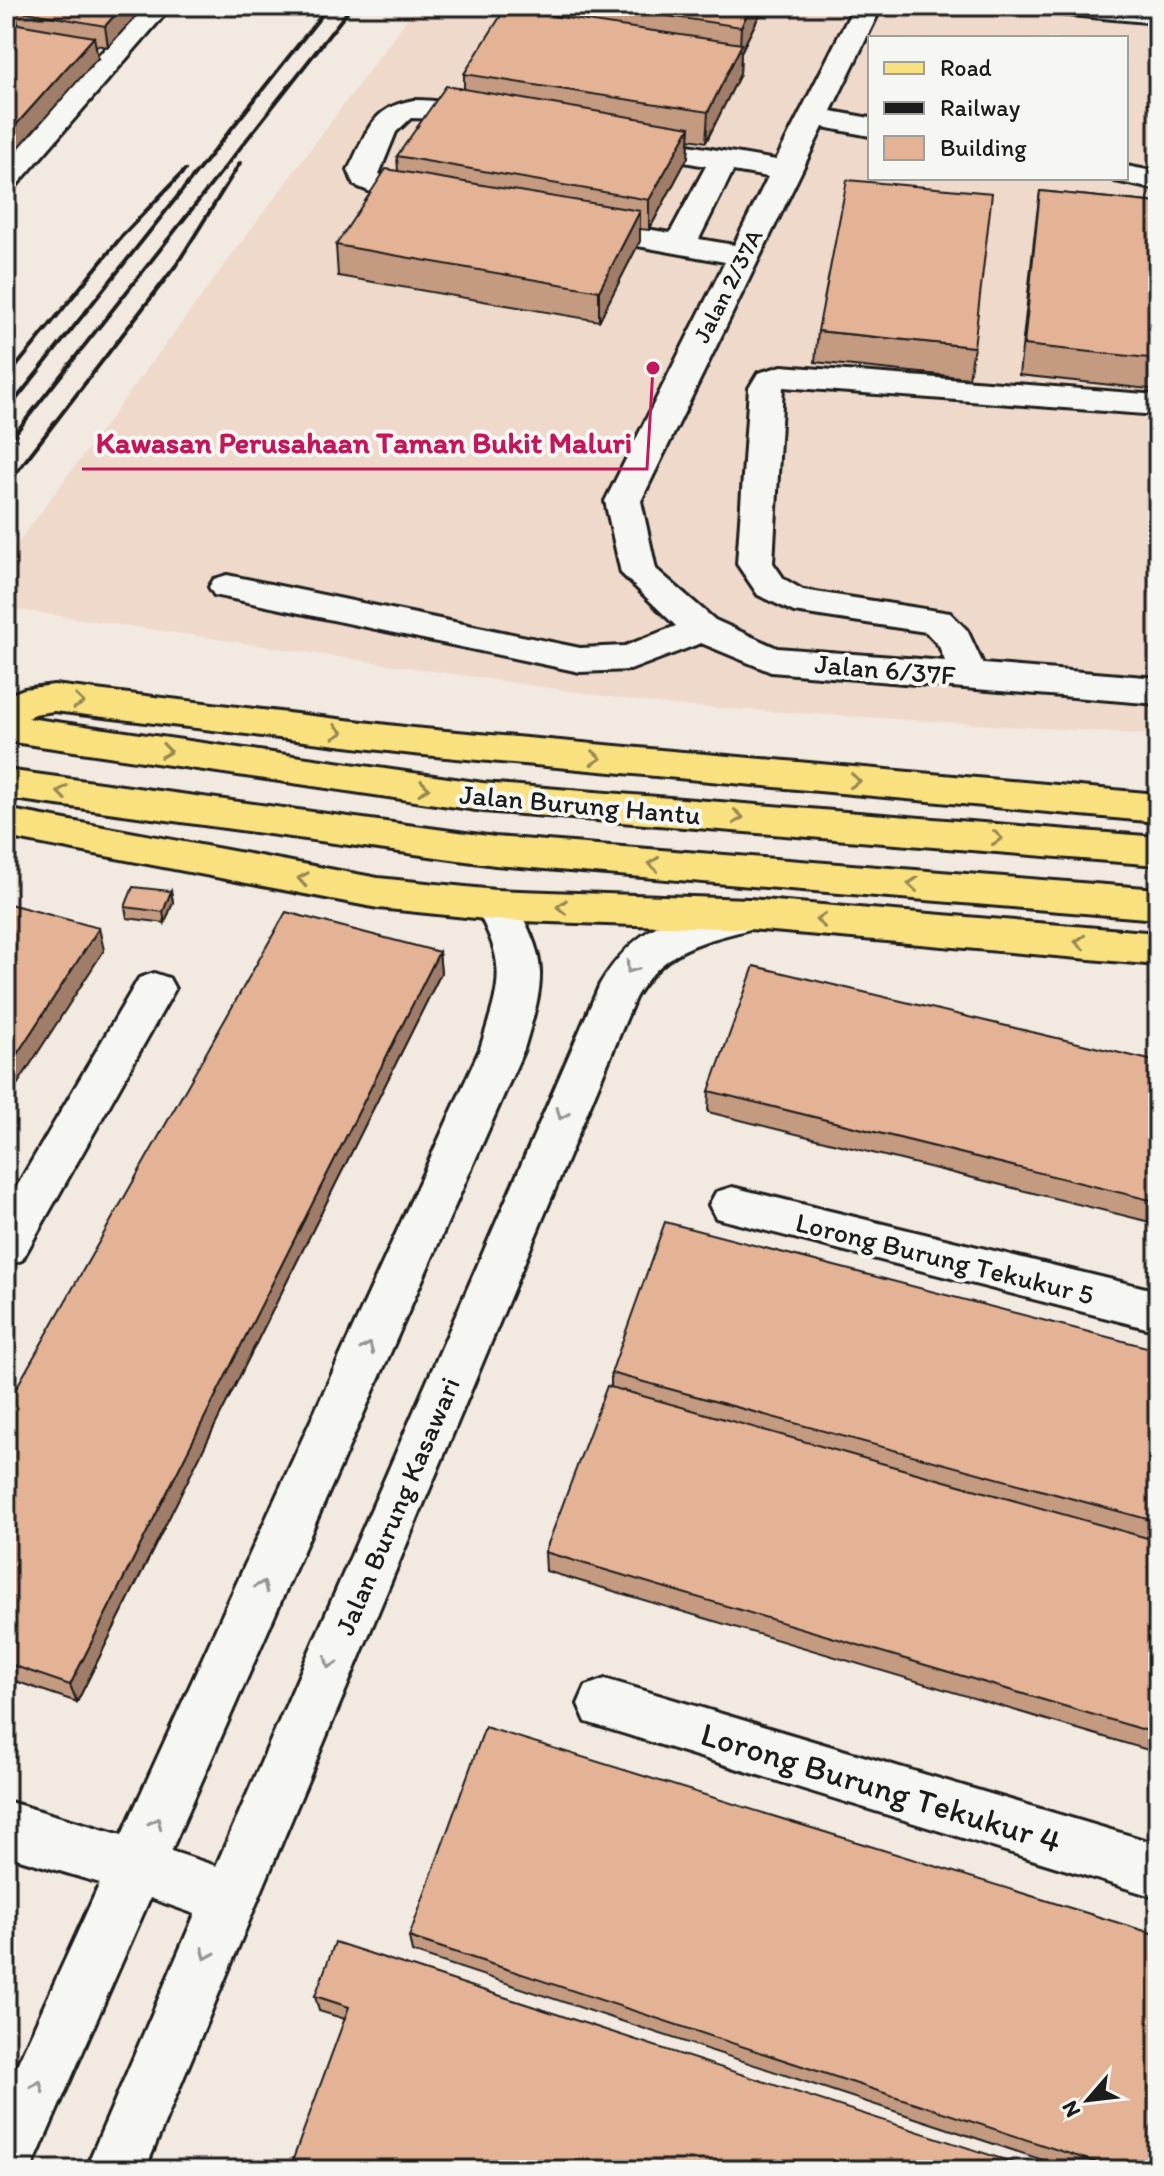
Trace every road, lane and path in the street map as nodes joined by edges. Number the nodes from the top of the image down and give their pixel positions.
1 (11, 6) edge
2 (158, 6) edge
3 (868, 6) edge
4 (1058, 6) edge
5 (6, 11) edge
6 (1158, 15) edge
7 (813, 116) junction
8 (522, 125) edge
9 (868, 127) edge
10 (600, 139) edge
11 (724, 160) junction
12 (785, 171) junction
13 (1128, 175) edge
14 (6, 179) edge
15 (1158, 181) edge
16 (455, 203) edge
17 (560, 222) edge
18 (680, 245) junction
19 (743, 256) junction
20 (1158, 405) edge
21 (639, 573) joint
22 (227, 587) dead end
23 (702, 629) junction
24 (967, 676) junction
25 (1158, 691) edge
26 (6, 715) edge
27 (6, 728) edge
28 (6, 784) edge
29 (1158, 808) edge
30 (6, 823) edge
31 (1158, 851) edge
32 (1158, 904) edge
33 (495, 905) junction
34 (749, 914) junction
35 (1158, 949) edge
36 (154, 989) dead end
37 (732, 1205) dead end
38 (6, 1247) edge
39 (1158, 1311) edge
40 (605, 1704) dead end
41 (6, 1828) edge
42 (136, 1866) junction
43 (1158, 1871) edge
44 (230, 1898) junction
45 (6, 2157) edge
46 (115, 2170) edge

1 - 5 street
2 - 14 street
3 - 7 street, Jalan 2/37A
4 - 6 street
7 - 9 street
7 - 12 street, Jalan 2/37A
8 - 16 street
10 - 11 street
11 - 12 street
11 - 18 street
12 - 19 street, Jalan 2/37A
13 - 15 street
17 - 18 street
18 - 19 street
19 - 21 street, Jalan 2/37A
20 - 24 street
21 - 23 street, Jalan 6/37F
22 - 23 street
23 - 24 street, Jalan 6/37F
24 - 25 street, Jalan 6/37F
26 -> 29 main road
27 -> 31 main road, Jalan Burung Hantu
32 -> 28 main road, Jalan Burung Hantu
33 -> 30 main road
34 -> 33 main road
42 -> 33 street
35 -> 34 main road
34 -> 44 street, Jalan Burung Kasawari
36 - 38 street
37 - 39 street, Lorong Burung Tekukur 5
40 - 43 street, Lorong Burung Tekukur 4
41 - 42 street
42 - 44 street
45 -> 42 street
44 -> 46 street, Jalan Burung Kasawari

